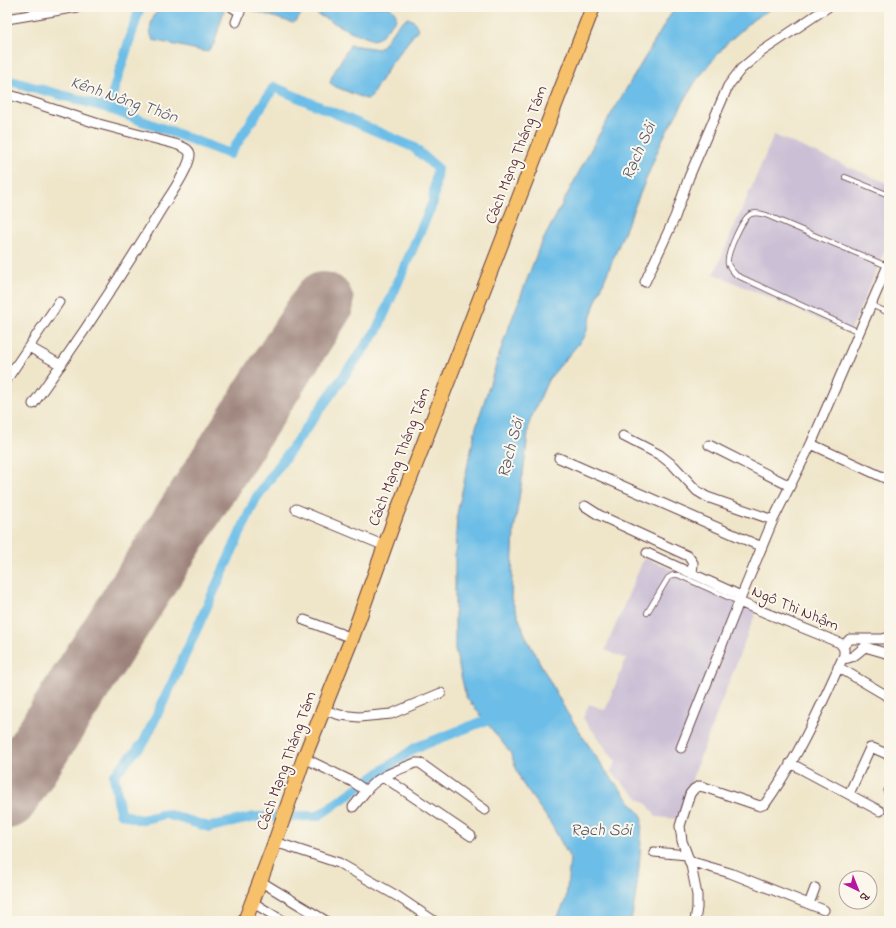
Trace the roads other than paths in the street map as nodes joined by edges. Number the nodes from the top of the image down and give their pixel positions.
1 (78, 7) edge
2 (232, 7) edge
3 (593, 7) edge
4 (828, 7) edge
5 (7, 19) edge
6 (236, 22) dead end
7 (7, 94) edge
8 (845, 177) dead end
9 (889, 195) edge
10 (888, 265) edge
11 (644, 282) dead end
12 (58, 302) dead end
13 (871, 305) junction
14 (889, 313) edge
15 (860, 332) junction
16 (29, 347) junction
17 (61, 364) junction
18 (7, 379) edge
19 (34, 404) dead end
20 (623, 436) dead end
21 (811, 444) junction
22 (709, 445) dead end
23 (559, 458) dead end
24 (889, 480) edge
25 (790, 486) junction
26 (585, 506) dead end
27 (296, 509) dead end
28 (773, 520) junction
29 (385, 546) junction
30 (762, 547) junction
31 (647, 553) dead end
32 (692, 574) junction
33 (740, 599) junction
34 (646, 613) dead end
35 (304, 620) dead end
36 (889, 637) edge
37 (352, 638) junction
38 (843, 646) junction
39 (889, 654) edge
40 (840, 663) junction
41 (441, 693) dead end
42 (889, 697) edge
43 (324, 710) junction
44 (681, 748) dead end
45 (889, 755) edge
46 (304, 758) junction
47 (790, 763) junction
48 (384, 777) junction
49 (360, 787) junction
50 (849, 794) junction
51 (353, 807) dead end
52 (485, 810) dead end
53 (880, 811) dead end
54 (471, 836) dead end
55 (276, 839) junction
56 (654, 852) dead end
57 (688, 858) junction
58 (260, 881) junction
59 (816, 888) dead end
60 (252, 902) junction
61 (809, 904) junction
62 (824, 910) dead end
63 (245, 921) edge
64 (283, 921) edge
65 (326, 921) edge
66 (434, 921) edge
67 (695, 921) edge

1 - 5 street
2 - 6 street
3 - 29 main road, Cách Mạng Tháng Tám
4 - 11 street
7 - 17 street
8 - 9 lane
10 - 13 street, Ngô Thì Nhậm
10 - 15 lane
12 - 16 street
13 - 14 lane
13 - 15 street, Ngô Thì Nhậm
15 - 21 street, Ngô Thì Nhậm
16 - 17 street
16 - 18 street
17 - 19 street
20 - 28 street
21 - 24 street
21 - 25 street, Ngô Thì Nhậm
22 - 25 street
23 - 30 street
25 - 28 street, Ngô Thì Nhậm
26 - 32 street
27 - 29 street
28 - 30 street, Ngô Thì Nhậm
29 - 37 main road, Cách Mạng Tháng Tám
30 - 33 street, Ngô Thì Nhậm
31 - 32 street
32 - 33 street
33 - 34 lane
33 - 38 street, Ngô Thì Nhậm
33 - 44 street
35 - 37 street
36 - 38 street
37 - 43 main road, Cách Mạng Tháng Tám
38 - 40 street, Ngô Thì Nhậm
39 - 40 street
40 - 42 street
40 - 47 street, Ngô Thì Nhậm
41 - 43 street
43 - 46 main road, Cách Mạng Tháng Tám
45 - 50 street
46 - 49 street
46 - 55 main road, Cách Mạng Tháng Tám
47 - 50 street
47 - 57 street, Ngô Thì Nhậm
48 - 49 street
48 - 52 street
48 - 54 street
49 - 51 street
50 - 53 street
55 - 58 main road, Cách Mạng Tháng Tám
55 - 66 street
56 - 57 street
57 - 61 street
57 - 67 street, Ngô Thì Nhậm
58 - 60 main road, Cách Mạng Tháng Tám
58 - 65 street
59 - 61 street
60 - 63 main road, Cách Mạng Tháng Tám
60 - 64 street
61 - 62 street

